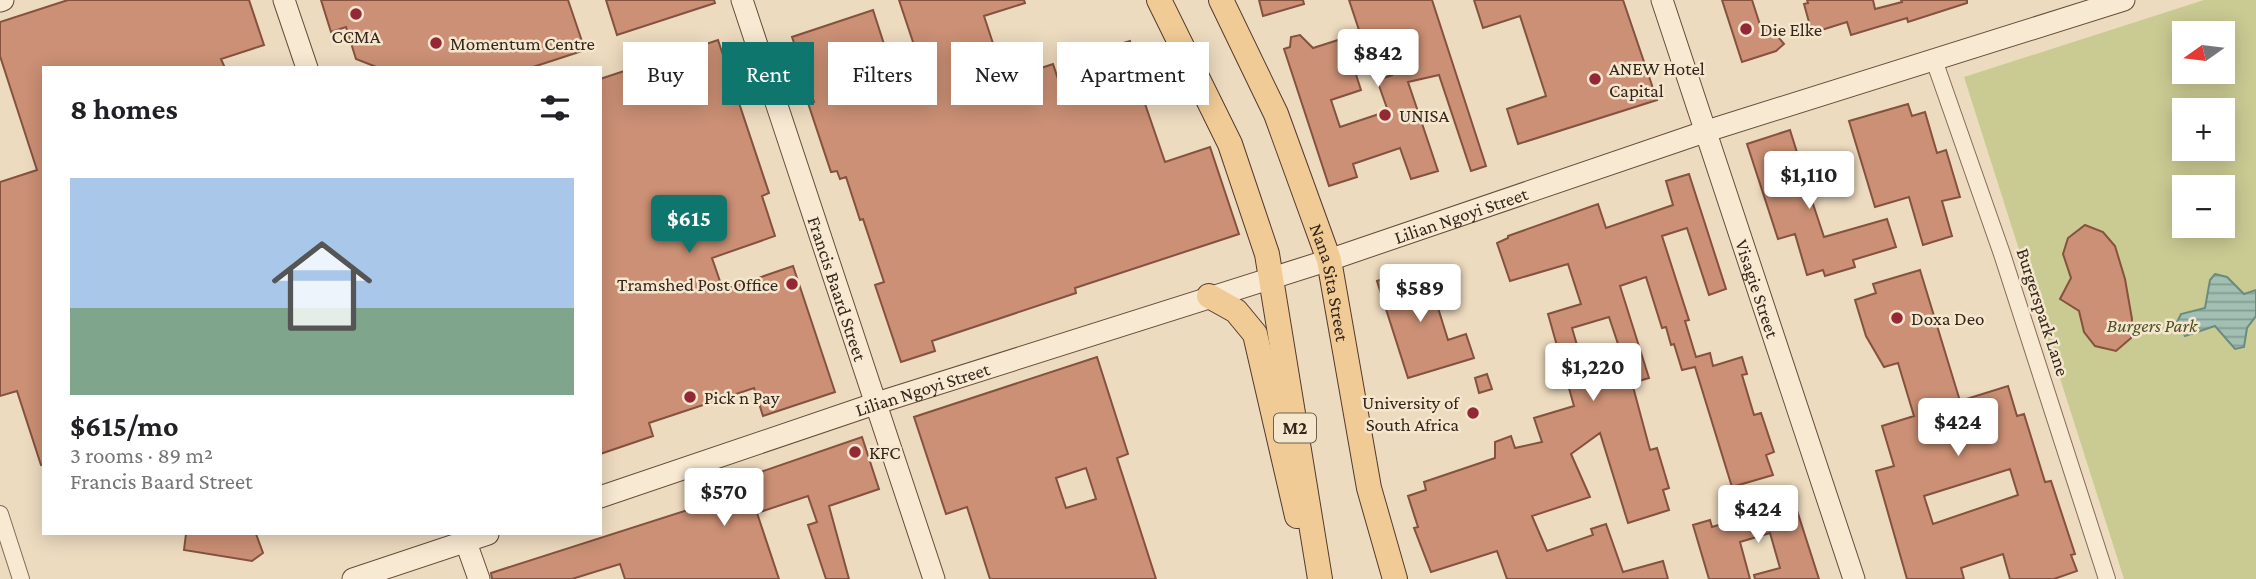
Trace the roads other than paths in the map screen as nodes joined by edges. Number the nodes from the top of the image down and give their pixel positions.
1 (284, 0) edge
2 (742, 0) edge
3 (1159, 0) edge
4 (1221, 0) edge
5 (1662, 0) edge
6 (2123, 0) edge
7 (1934, 60) junction
8 (306, 66) edge
9 (1707, 131) junction
10 (1329, 260) junction
11 (1271, 277) junction
12 (1209, 296) junction
13 (877, 403) junction
14 (602, 495) edge
15 (0, 514) edge
16 (464, 537) edge
17 (21, 579) edge
18 (353, 579) edge
19 (479, 579) edge
20 (934, 579) edge
21 (1320, 579) edge
22 (1395, 579) edge
23 (1854, 579) edge
24 (2107, 579) edge

1 - 8 street
2 - 13 street, Francis Baard Street
3 - 11 main road, M2
4 - 10 main road, Nana Sita Street
5 - 9 street, Visagie Street
6 - 7 street, Lilian Ngoyi Street
7 - 9 street, Lilian Ngoyi Street
7 - 24 street, Burgerspark Lane
9 - 10 street, Lilian Ngoyi Street
9 - 23 street, Visagie Street
10 - 11 street, Lilian Ngoyi Street
10 - 22 main road, Nana Sita Street
11 - 12 street, Lilian Ngoyi Street
11 - 21 main road, M2
12 - 13 street, Lilian Ngoyi Street
12 - 21 main road
13 - 14 street, Lilian Ngoyi Street
13 - 20 street, Francis Baard Street
15 - 17 street
16 - 18 street
16 - 19 street

